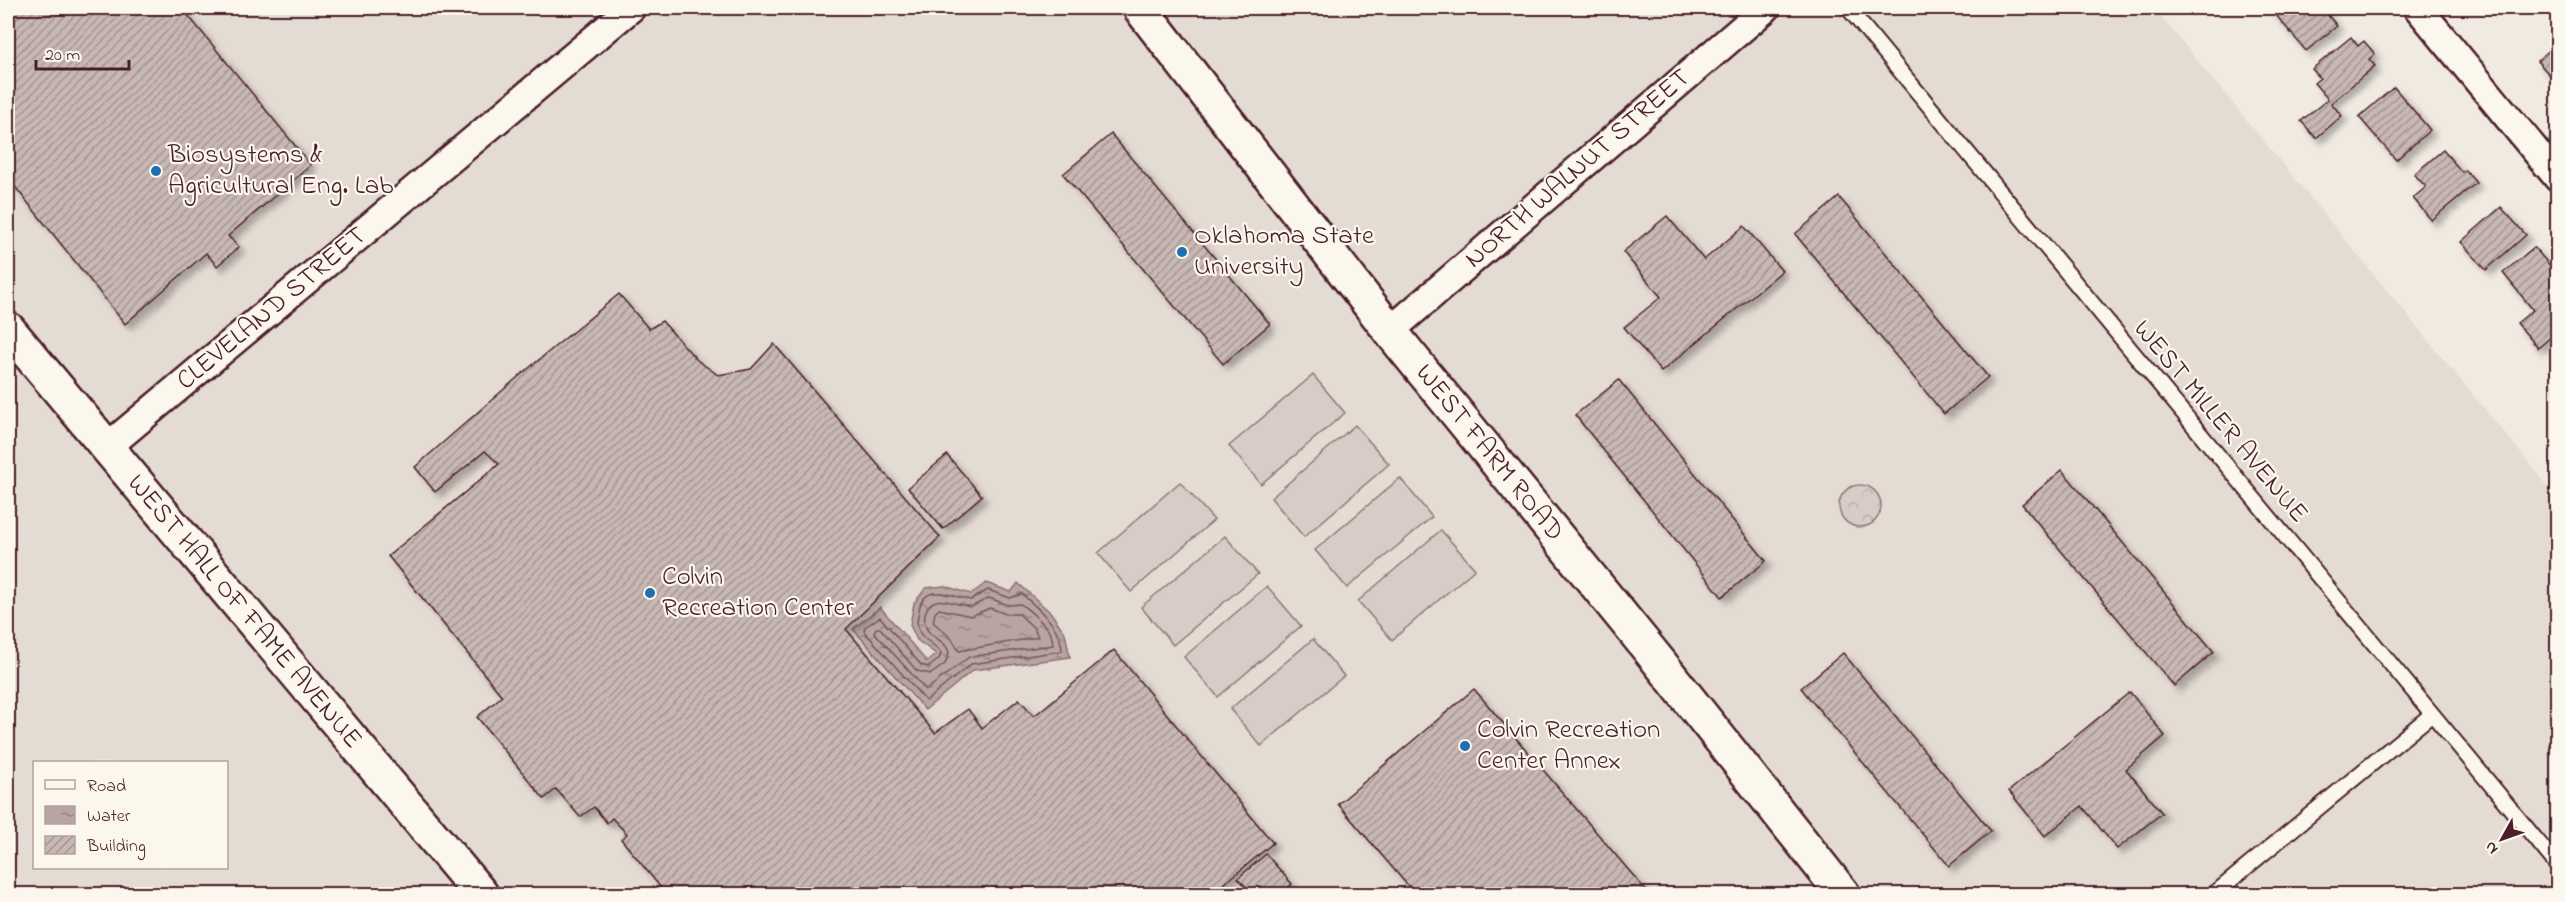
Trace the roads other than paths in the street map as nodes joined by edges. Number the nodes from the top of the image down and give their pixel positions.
1 (631, 8) edge
2 (1140, 8) edge
3 (1766, 8) edge
4 (1848, 8) edge
5 (2418, 8) edge
6 (2558, 178) edge
7 (8, 329) edge
8 (1390, 331) junction
9 (106, 448) junction
10 (2431, 715) junction
11 (2558, 866) edge
12 (481, 894) edge
13 (1843, 894) edge
14 (2214, 894) edge

1 - 9 street, CLEVELAND STREET
2 - 8 street, WEST FARM ROAD
3 - 8 street, NORTH WALNUT STREET
4 - 10 lane, WEST MILLER AVENUE
5 - 6 street
7 - 9 street, WEST HALL OF FAME AVENUE
8 - 13 street, WEST FARM ROAD
9 - 12 street, WEST HALL OF FAME AVENUE
10 - 11 lane, WEST MILLER AVENUE
10 - 14 lane

